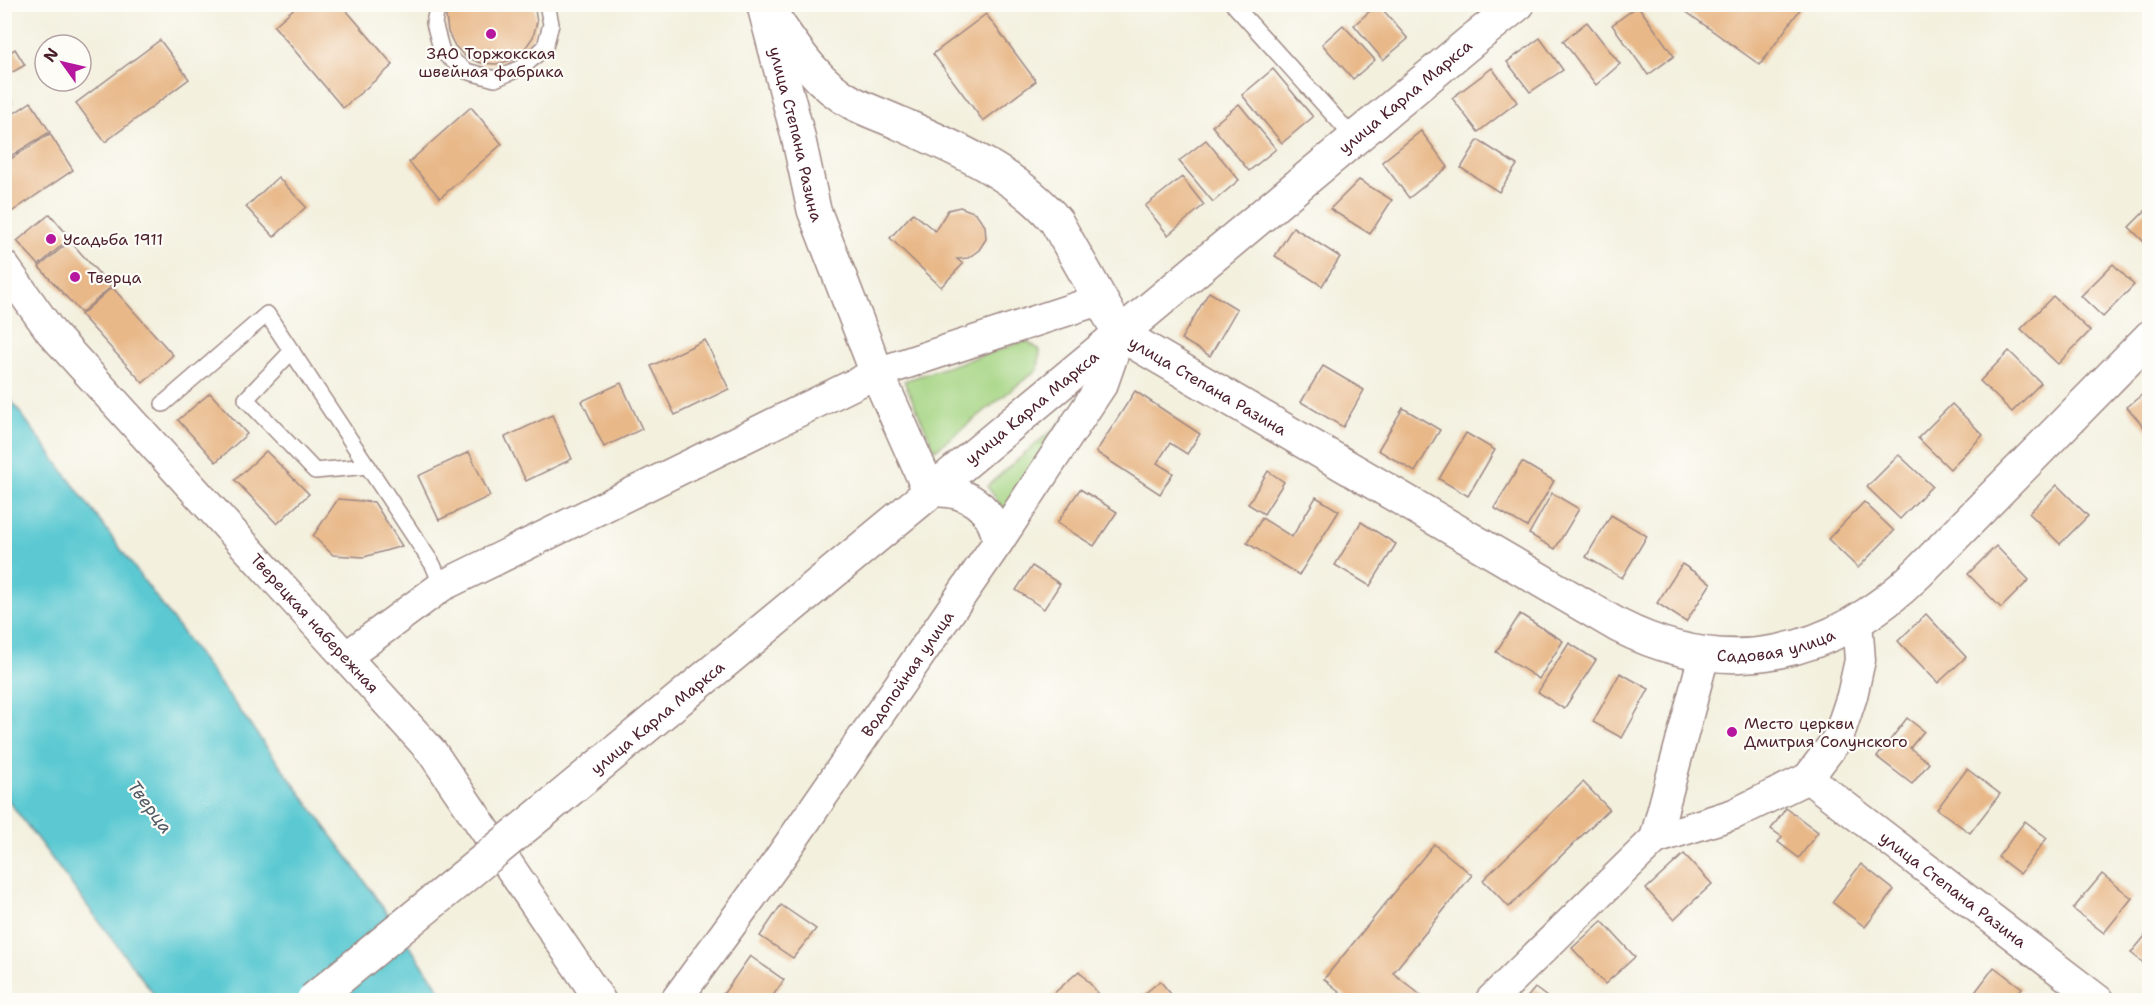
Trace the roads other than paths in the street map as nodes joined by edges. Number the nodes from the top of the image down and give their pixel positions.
1 (438, 4) edge
2 (548, 4) edge
3 (1233, 4) edge
4 (1518, 4) edge
5 (764, 5) edge
6 (1355, 139) junction
7 (4, 266) edge
8 (1102, 300) junction
9 (1120, 334) junction
10 (2150, 337) edge
11 (292, 351) junction
12 (877, 373) junction
13 (163, 404) dead end
14 (368, 466) junction
15 (930, 492) junction
16 (998, 542) junction
17 (442, 586) junction
18 (1857, 621) junction
19 (1704, 655) junction
20 (347, 656) junction
21 (1808, 778) junction
22 (1655, 839) junction
23 (313, 1000) edge
24 (600, 1000) edge
25 (676, 1000) edge
26 (1491, 1000) edge
27 (2098, 1000) edge

1 - 2 lane
3 - 6 lane
4 - 6 main road, улица Карла Маркса
5 - 8 main road, улица Степана Разина
5 - 12 main road, улица Степана Разина
6 - 9 main road, улица Карла Маркса
7 - 20 street, Тверецкая набережная
8 - 9 main road, улица Степана Разина
8 - 12 street
9 - 15 main road, улица Карла Маркса
9 - 16 street, Водопойная улица
9 - 19 main road, улица Степана Разина
10 - 18 main road, Садовая улица
11 - 13 lane
11 - 14 lane
11 - 14 lane
12 - 15 main road, улица Степана Разина
12 - 17 street
14 - 17 lane
15 - 16 street
15 - 23 main road, улица Карла Маркса, bridge
16 - 25 street, Водопойная улица
17 - 20 street
18 - 19 main road, Садовая улица
18 - 21 street
19 - 22 street, Садовая улица
20 - 24 street, Тверецкая набережная
21 - 22 street
21 - 27 street, улица Степана Разина
22 - 26 street

